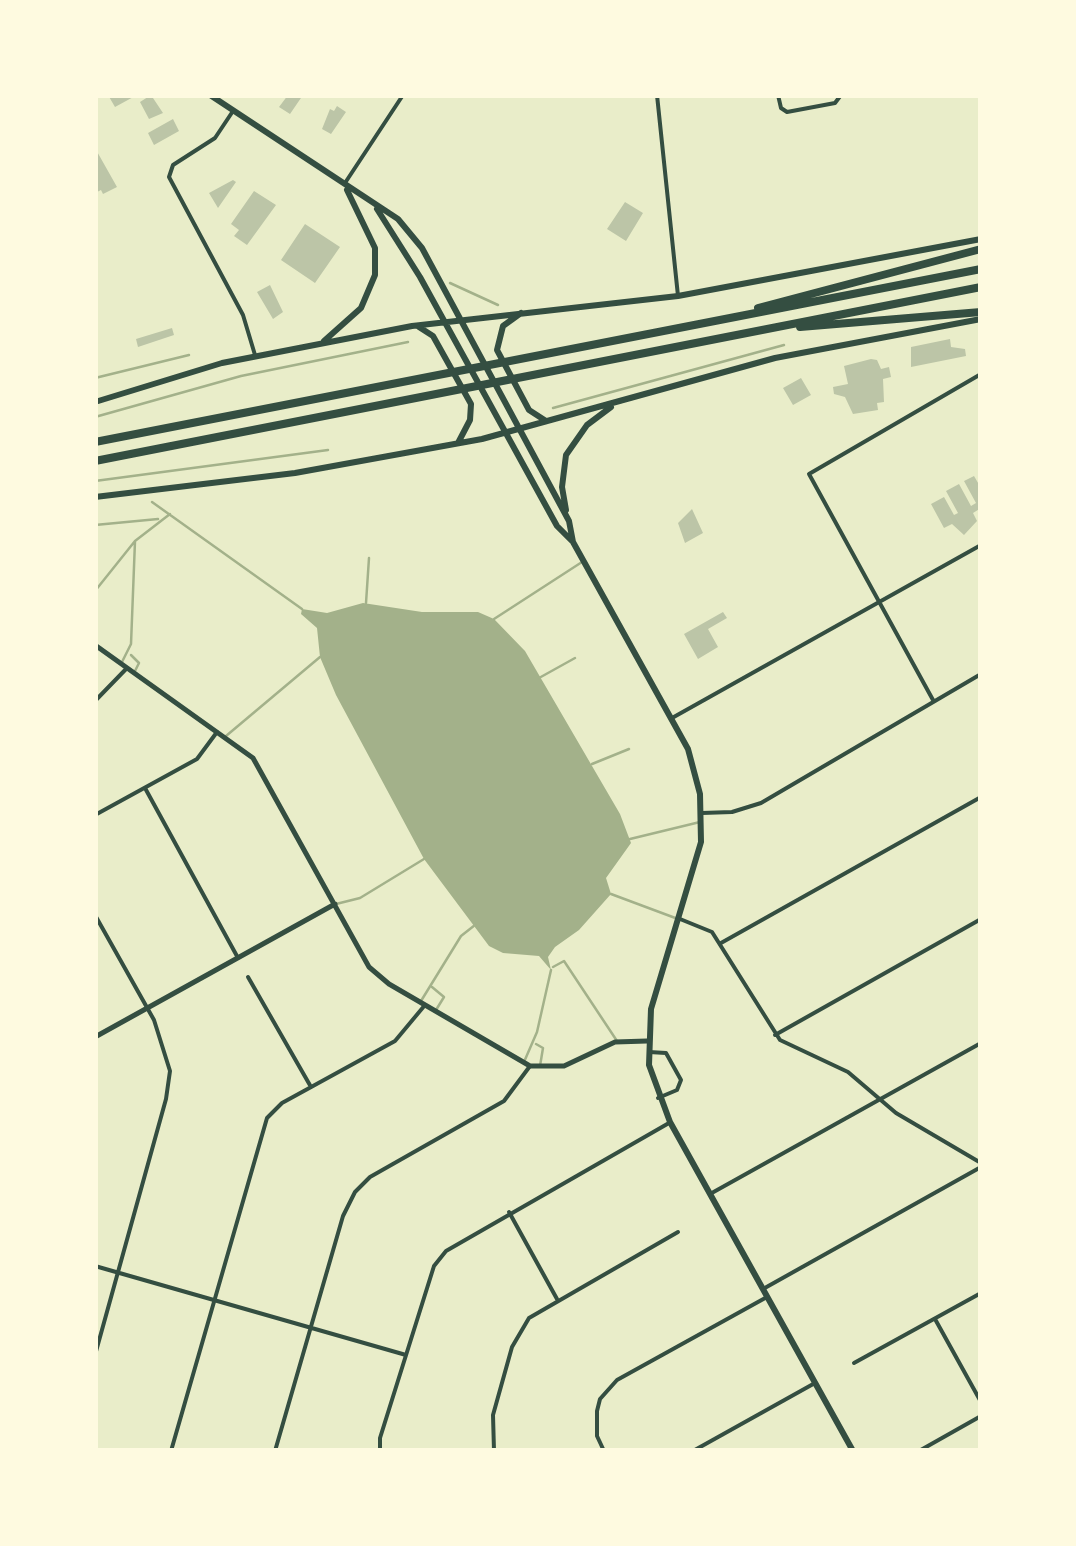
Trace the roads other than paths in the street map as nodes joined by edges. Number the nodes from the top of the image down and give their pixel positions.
1 (210, 95) edge
2 (403, 95) edge
3 (657, 95) edge
4 (778, 95) edge
5 (841, 95) edge
6 (233, 111) junction
7 (344, 185) junction
8 (376, 210) junction
9 (981, 239) edge
10 (981, 249) edge
11 (981, 269) edge
12 (981, 287) edge
13 (678, 296) junction
14 (522, 312) junction
15 (981, 315) edge
16 (733, 317) junction
17 (462, 320) junction
18 (445, 322) junction
19 (412, 326) junction
20 (771, 329) junction
21 (320, 344) junction
22 (255, 356) junction
23 (981, 374) edge
24 (95, 402) edge
25 (619, 402) junction
26 (549, 423) junction
27 (521, 430) junction
28 (506, 433) junction
29 (95, 442) edge
30 (457, 444) junction
31 (95, 461) edge
32 (95, 496) edge
33 (569, 520) junction
34 (573, 542) junction
35 (981, 545) edge
36 (877, 602) junction
37 (95, 645) edge
38 (127, 668) junction
39 (981, 674) edge
40 (933, 700) junction
41 (95, 702) edge
42 (672, 718) junction
43 (218, 730) junction
44 (145, 788) junction
45 (981, 797) edge
46 (702, 813) junction
47 (95, 815) edge
48 (335, 904) junction
49 (95, 915) edge
50 (680, 919) junction
51 (981, 920) edge
52 (721, 943) junction
53 (238, 958) junction
54 (248, 977) dead end
55 (425, 1005) junction
56 (147, 1008) junction
57 (775, 1035) junction
58 (95, 1038) edge
59 (647, 1041) junction
60 (981, 1043) edge
61 (648, 1052) junction
62 (530, 1066) junction
63 (311, 1087) junction
64 (658, 1098) junction
65 (878, 1100) junction
66 (670, 1122) junction
67 (981, 1165) edge
68 (710, 1194) junction
69 (509, 1212) junction
70 (678, 1232) dead end
71 (95, 1266) edge
72 (119, 1272) junction
73 (765, 1293) junction
74 (981, 1293) edge
75 (557, 1299) junction
76 (215, 1300) junction
77 (934, 1318) junction
78 (310, 1327) junction
79 (406, 1354) junction
80 (95, 1355) edge
81 (854, 1362) dead end
82 (815, 1383) junction
83 (981, 1402) edge
84 (981, 1416) edge
85 (171, 1451) edge
86 (276, 1451) edge
87 (380, 1451) edge
88 (494, 1451) edge
89 (604, 1451) edge
90 (693, 1451) edge
91 (853, 1451) edge
92 (918, 1451) edge

1 - 6 main road
2 - 7 street
3 - 13 street
4 - 5 street
6 - 7 main road
6 - 22 street
7 - 8 main road
7 - 21 main road
8 - 17 main road
8 - 18 main road
9 - 13 main road
10 - 16 highway
11 - 16 highway
12 - 20 highway
13 - 14 main road
14 - 17 main road
14 - 26 main road
15 - 20 highway
15 - 25 main road
16 - 29 highway
17 - 18 main road
17 - 27 main road
18 - 19 main road
18 - 28 main road
19 - 21 main road
19 - 30 main road
20 - 31 highway
21 - 22 main road
22 - 24 main road
23 - 36 street
25 - 26 main road
25 - 33 main road
26 - 27 main road
27 - 28 main road
27 - 33 main road
28 - 30 main road
28 - 34 main road
30 - 32 main road
33 - 34 main road
34 - 42 main road
35 - 36 street
36 - 40 street
36 - 42 street
37 - 38 street
38 - 41 street
38 - 43 street
39 - 40 street
40 - 46 street
42 - 46 main road
43 - 44 street
43 - 48 street
44 - 47 street
44 - 53 street
45 - 52 street
46 - 50 main road
48 - 53 street
48 - 55 street
49 - 56 street
50 - 52 street
50 - 59 main road
51 - 57 street
52 - 57 street
53 - 56 street
54 - 63 street
55 - 62 street
55 - 63 street
56 - 58 street
56 - 72 street
57 - 65 street
59 - 61 main road
59 - 62 street
60 - 65 street
61 - 64 main road
61 - 64 street
62 - 78 street
63 - 76 street
64 - 66 main road
65 - 67 street
65 - 68 street
66 - 68 main road
66 - 69 street
67 - 73 street
68 - 73 main road
69 - 75 street
69 - 79 street
70 - 75 street
71 - 72 street
72 - 76 street
72 - 80 street
73 - 82 main road
73 - 89 street
74 - 77 street
75 - 88 street
76 - 78 street
76 - 85 street
77 - 81 street
77 - 83 street
78 - 79 street
78 - 86 street
79 - 87 street
82 - 90 street
82 - 91 main road
84 - 92 street

